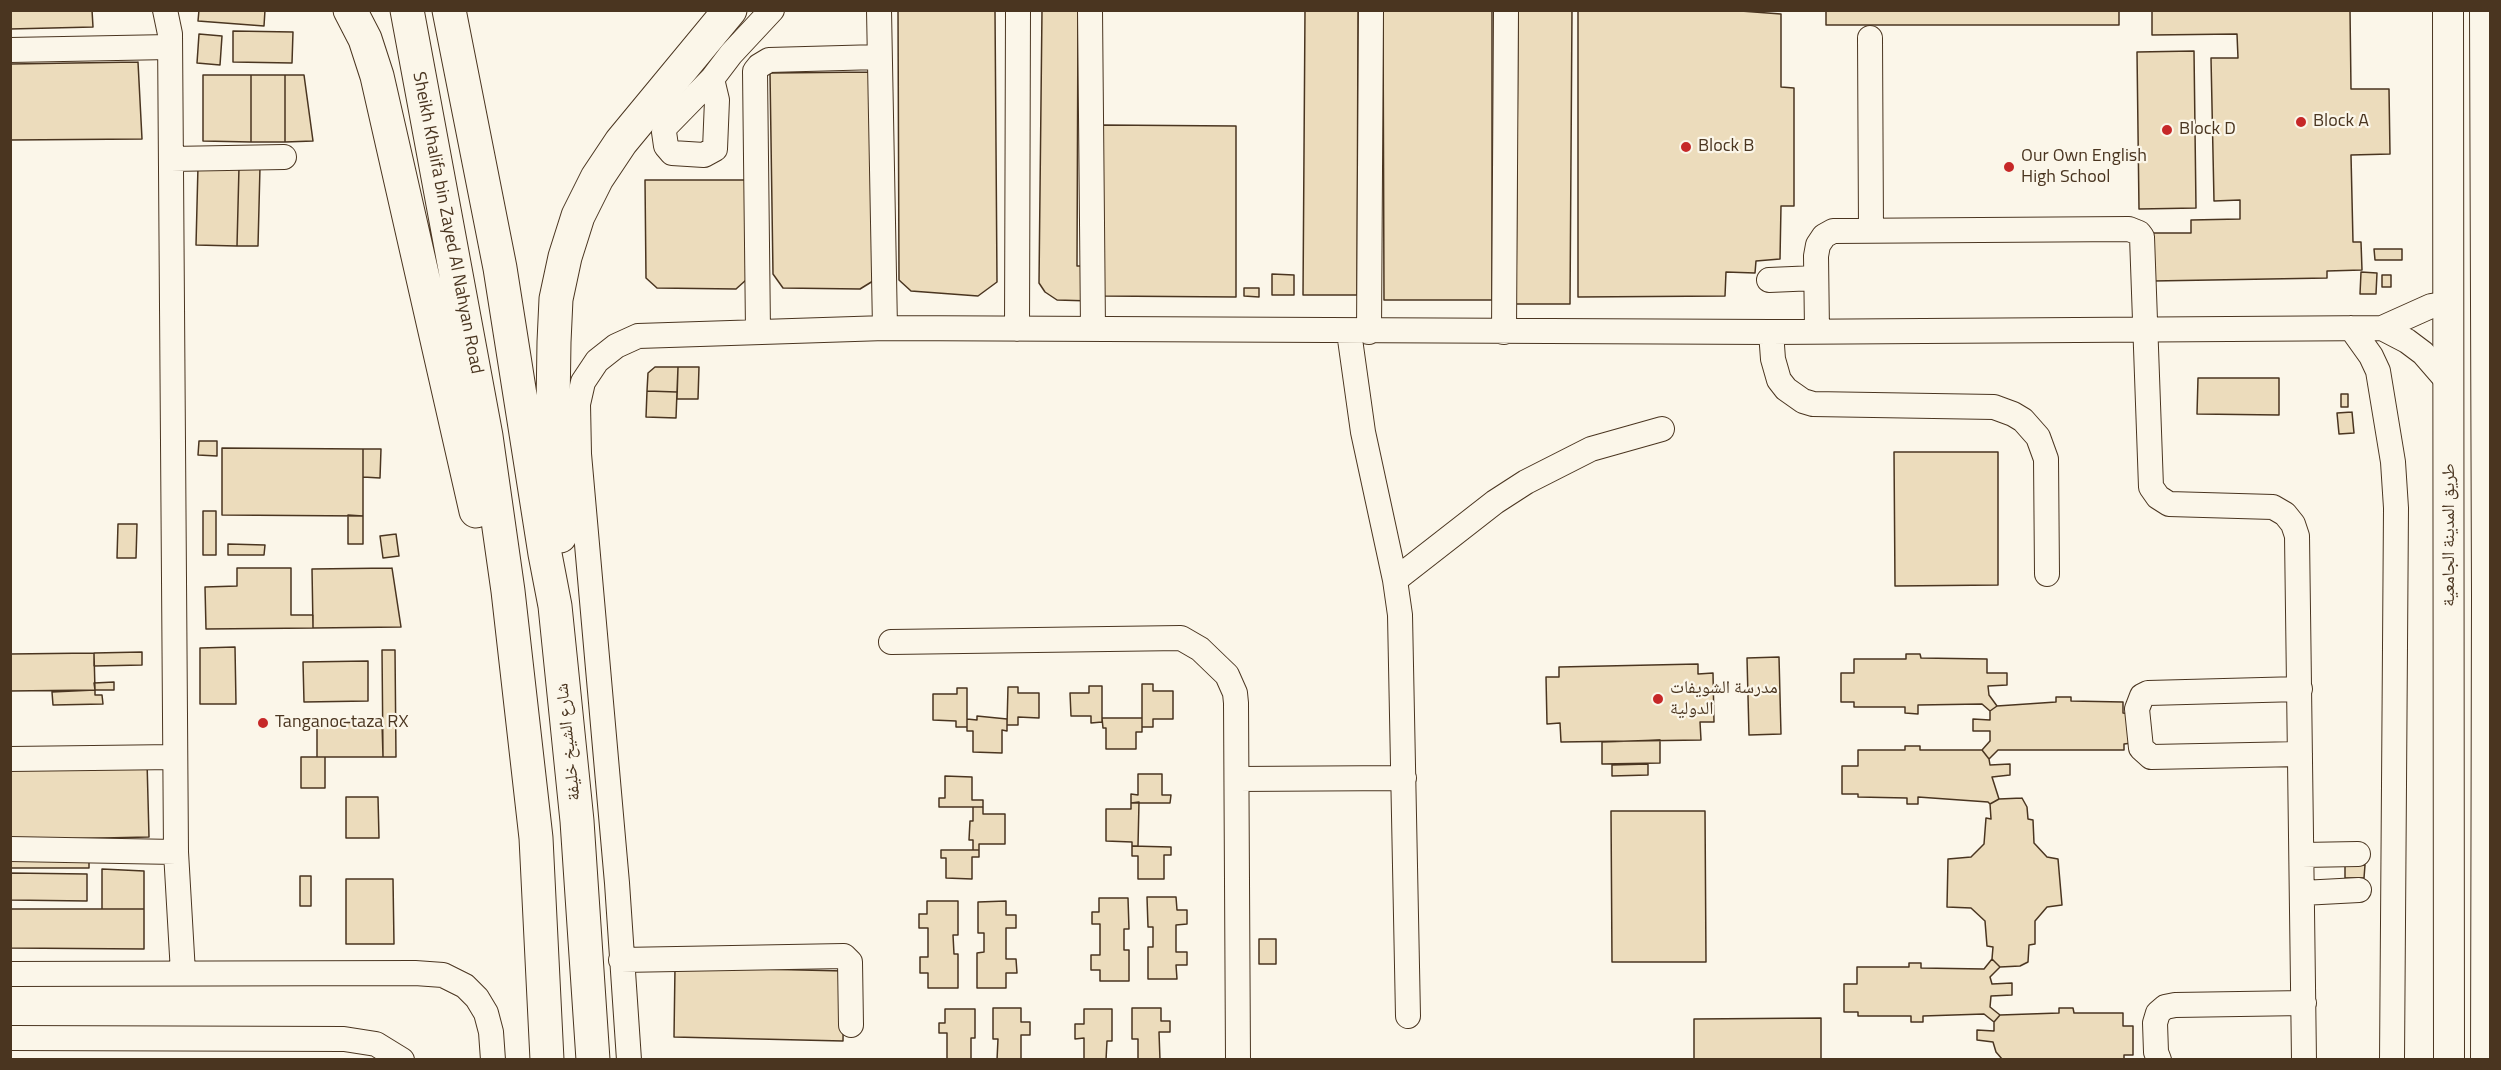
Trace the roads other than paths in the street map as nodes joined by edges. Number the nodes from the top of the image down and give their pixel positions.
1 (165, 10) edge
2 (350, 10) edge
3 (407, 10) edge
4 (449, 10) edge
5 (730, 10) edge
6 (772, 10) edge
7 (879, 10) edge
8 (1018, 10) edge
9 (1090, 10) edge
10 (1371, 10) edge
11 (1506, 10) edge
12 (2448, 10) edge
13 (2485, 10) edge
14 (1870, 38) dead end
15 (170, 47) junction
16 (10, 50) edge
17 (879, 57) junction
18 (712, 79) dead end
19 (284, 157) dead end
20 (171, 159) junction
21 (1871, 230) junction
22 (2488, 242) edge
23 (1816, 278) junction
24 (1769, 280) dead end
25 (2450, 303) junction
26 (885, 328) junction
27 (2145, 328) junction
28 (2351, 328) junction
29 (2382, 328) junction
30 (1017, 329) junction
31 (1093, 329) junction
32 (1817, 330) junction
33 (758, 331) junction
34 (1359, 332) junction
35 (1504, 332) junction
36 (1771, 332) junction
37 (2407, 341) junction
38 (2378, 371) junction
39 (2449, 383) junction
40 (1662, 429) dead end
41 (2486, 441) junction
42 (2047, 574) dead end
43 (1395, 580) junction
44 (508, 591) junction
45 (555, 606) junction
46 (2489, 641) edge
47 (891, 642) dead end
48 (2300, 689) junction
49 (2489, 726) edge
50 (2300, 754) junction
51 (175, 758) junction
52 (10, 759) edge
53 (1404, 778) junction
54 (1237, 779) junction
55 (10, 849) edge
56 (176, 852) junction
57 (2394, 854) junction
58 (2302, 855) junction
59 (2394, 889) junction
60 (2302, 893) junction
61 (621, 960) junction
62 (183, 973) junction
63 (10, 974) edge
64 (2304, 1003) junction
65 (1408, 1016) dead end
66 (851, 1025) dead end
67 (10, 1038) edge
68 (402, 1059) edge
69 (493, 1059) edge
70 (547, 1059) edge
71 (593, 1059) edge
72 (629, 1059) edge
73 (1238, 1059) edge
74 (2160, 1059) edge
75 (2304, 1059) edge
76 (2392, 1059) edge
77 (2449, 1059) edge
78 (2486, 1059) edge

1 - 15 street
2 - 44 highway
3 - 44 highway, Sheikh Khalifa bin Zayed Al Nahyan Road
4 - 45 highway, شارع الشيخ خليفة
5 - 45 highway
6 - 18 street
7 - 17 street
8 - 30 street
9 - 31 street
10 - 34 street
11 - 35 street
12 - 25 main road, طريق المدينة الجامعية
13 - 22 main road, طريق المدينة الجامعية
14 - 21 street
15 - 16 street
15 - 20 street
17 - 26 street
17 - 33 street
19 - 20 street
20 - 51 street
21 - 23 street
21 - 27 street
22 - 41 main road, طريق المدينة الجامعية
23 - 24 street
23 - 32 street
25 - 29 street
25 - 39 main road, طريق المدينة الجامعية
25 - 41 main road
26 - 30 street
26 - 33 street
27 - 28 street
27 - 32 street
27 - 48 street
28 - 29 street
28 - 38 street
29 - 37 street
30 - 31 street
31 - 34 street
32 - 36 street
33 - 61 street
34 - 35 street
34 - 43 street
35 - 36 street
36 - 42 street
37 - 38 street
37 - 39 street
38 - 57 street
39 - 77 main road, طريق المدينة الجامعية
40 - 43 street
41 - 46 main road, طريق المدينة الجامعية
43 - 53 street
44 - 70 highway
45 - 71 highway, شارع الشيخ خليفة
46 - 49 main road, طريق المدينة الجامعية
47 - 54 street
48 - 50 street
48 - 50 street
49 - 78 main road, طريق المدينة الجامعية
50 - 58 street
51 - 52 street
51 - 56 street
53 - 54 street
53 - 65 street
54 - 73 street
55 - 56 street
56 - 62 street
57 - 58 street
57 - 59 street
58 - 60 street
59 - 60 street
59 - 76 street
60 - 64 street
61 - 66 street
61 - 72 street
62 - 63 street
62 - 69 street
64 - 74 street
64 - 75 street
67 - 68 street

